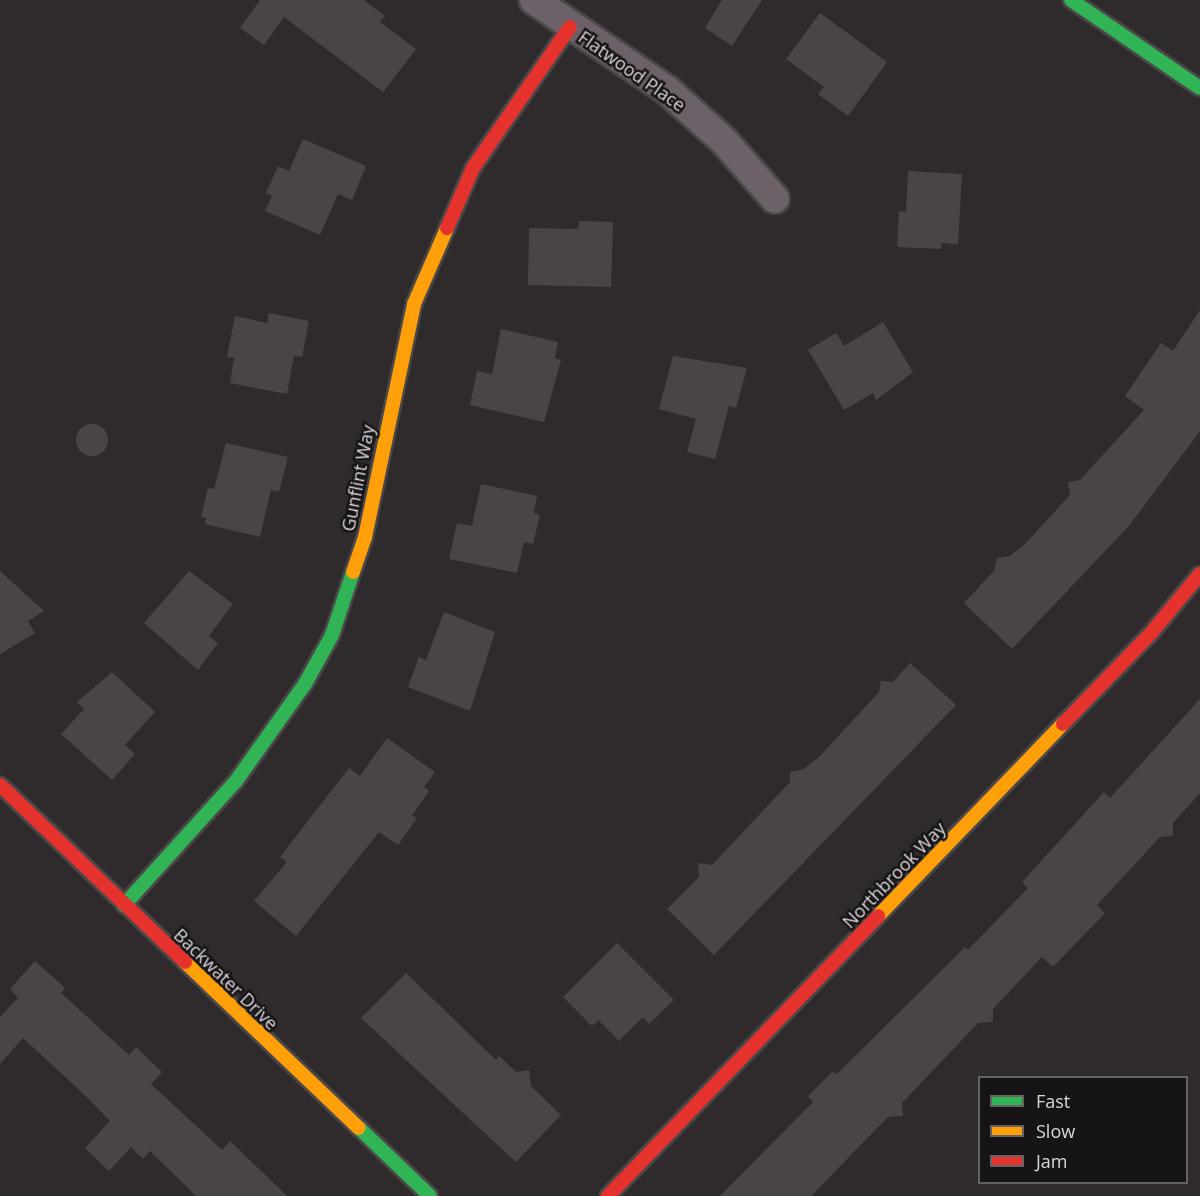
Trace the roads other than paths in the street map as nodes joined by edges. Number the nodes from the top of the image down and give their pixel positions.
1 (534, 0) edge
2 (1071, 0) edge
3 (570, 27) junction
4 (1200, 88) edge
5 (775, 199) dead end
6 (1200, 574) edge
7 (0, 785) edge
8 (124, 905) junction
9 (430, 1196) edge
10 (608, 1196) edge

1 - 3 street, Flatwood Place
2 - 4 street
3 - 5 street, Flatwood Place
3 - 8 street, Gunflint Way
6 - 10 street, Northbrook Way
7 - 8 street, Backwater Drive
8 - 9 street, Backwater Drive

